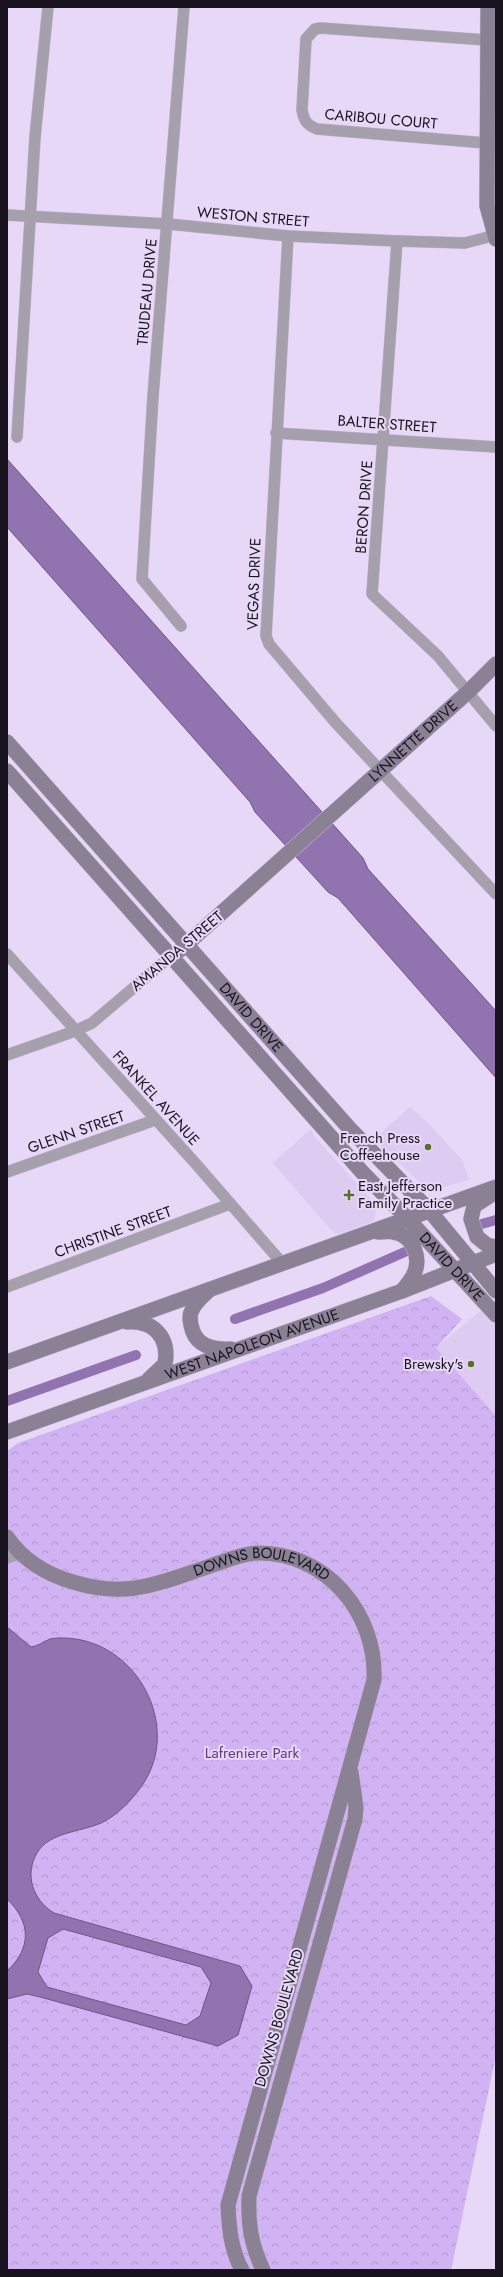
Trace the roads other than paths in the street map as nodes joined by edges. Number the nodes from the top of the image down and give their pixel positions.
1 (48, 7) edge
2 (184, 7) edge
3 (488, 7) edge
4 (486, 40) junction
5 (486, 144) junction
6 (7, 215) edge
7 (30, 216) junction
8 (168, 224) junction
9 (288, 236) junction
10 (496, 236) edge
11 (397, 241) junction
12 (276, 433) junction
13 (17, 437) dead end
14 (384, 438) junction
15 (496, 447) edge
16 (181, 626) dead end
17 (496, 664) edge
18 (468, 692) junction
19 (496, 726) edge
20 (10, 751) edge
21 (381, 770) junction
22 (7, 771) edge
23 (329, 818) joint
24 (496, 894) edge
25 (187, 945) junction
26 (7, 954) edge
27 (171, 956) junction
28 (75, 1031) junction
29 (7, 1055) edge
30 (155, 1120) junction
31 (7, 1172) edge
32 (496, 1187) edge
33 (496, 1191) edge
34 (230, 1204) junction
35 (429, 1210) junction
36 (407, 1218) junction
37 (369, 1232) junction
38 (496, 1247) edge
39 (496, 1254) edge
40 (282, 1263) junction
41 (473, 1263) junction
42 (455, 1271) junction
43 (7, 1287) edge
44 (212, 1288) junction
45 (402, 1291) junction
46 (496, 1291) edge
47 (496, 1315) edge
48 (117, 1322) junction
49 (239, 1349) junction
50 (7, 1362) edge
51 (142, 1384) junction
52 (7, 1432) edge
53 (7, 1537) edge
54 (13, 1556) edge
55 (351, 1767) junction
56 (242, 2270) edge
57 (263, 2270) edge

1 - 7 street
2 - 8 street, TRUDEAU DRIVE
3 - 4 main road
4 - 5 main road
4 - 5 street, CARIBOU COURT
5 - 10 main road
6 - 7 street, WESTON STREET
7 - 8 street, WESTON STREET
7 - 13 street
8 - 9 street, WESTON STREET
8 - 16 street, TRUDEAU DRIVE
9 - 11 street, WESTON STREET
9 - 12 street, VEGAS DRIVE
10 - 11 street, WESTON STREET
11 - 14 street, BERON DRIVE
12 - 14 street, BALTER STREET
12 - 21 street, VEGAS DRIVE
14 - 15 street, BALTER STREET
14 - 18 street, BERON DRIVE
17 - 18 main road, LYNNETTE DRIVE
18 - 19 street, BERON DRIVE
18 - 21 main road, LYNNETTE DRIVE
20 - 25 main road, DAVID DRIVE
21 - 23 main road, LYNNETTE DRIVE
21 - 24 street, VEGAS DRIVE
22 - 27 main road, DAVID DRIVE
23 - 25 main road, AMANDA STREET
25 - 27 main road, AMANDA STREET
25 - 35 main road, DAVID DRIVE
26 - 28 street, FRANKEL AVENUE
27 - 28 street, AMANDA STREET
27 - 36 main road, DAVID DRIVE
28 - 29 street, AMANDA STREET
28 - 30 street, FRANKEL AVENUE
30 - 31 street, GLENN STREET
30 - 34 street, FRANKEL AVENUE
32 - 35 main road
33 - 38 main road
34 - 40 street, FRANKEL AVENUE
34 - 43 street, CHRISTINE STREET
35 - 36 main road
35 - 41 main road, DAVID DRIVE
36 - 37 main road
36 - 42 main road, DAVID DRIVE
37 - 40 main road
37 - 45 main road
39 - 41 main road, WEST NAPOLEON AVENUE
40 - 44 main road
41 - 42 main road, WEST NAPOLEON AVENUE
41 - 46 main road, DAVID DRIVE
42 - 45 main road, WEST NAPOLEON AVENUE
42 - 47 main road, DAVID DRIVE
44 - 48 main road
44 - 49 main road
45 - 49 main road, WEST NAPOLEON AVENUE
48 - 50 main road
48 - 51 main road
49 - 51 main road, WEST NAPOLEON AVENUE
51 - 52 main road, WEST NAPOLEON AVENUE
53 - 54 main road, DOWNS BOULEVARD
54 - 55 main road, DOWNS BOULEVARD
55 - 56 main road, DOWNS BOULEVARD
55 - 57 main road, DOWNS BOULEVARD

